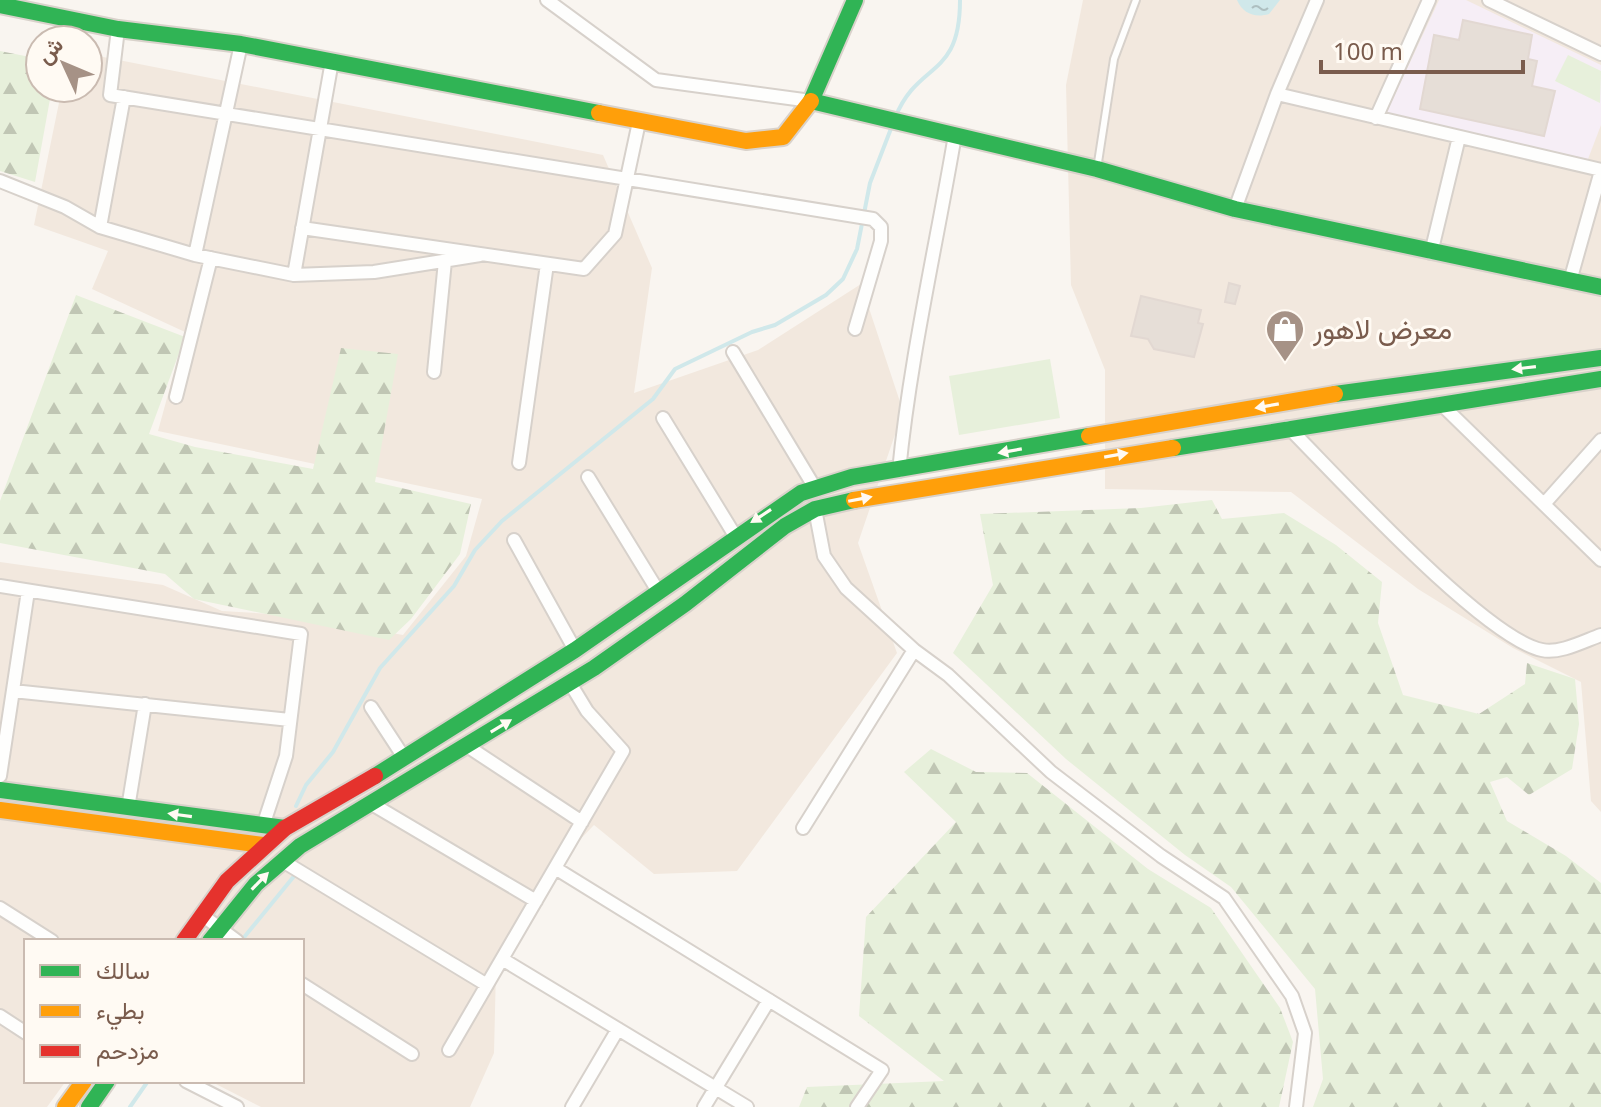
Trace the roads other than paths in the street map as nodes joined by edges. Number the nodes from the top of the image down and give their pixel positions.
1 (547, 0) edge
2 (855, 0) edge
3 (1136, 0) edge
4 (1317, 0) edge
5 (1429, 0) edge
6 (1489, 0) edge
7 (0, 5) edge
8 (118, 29) junction
9 (241, 44) junction
10 (1601, 54) edge
11 (332, 61) junction
12 (1277, 94) junction
13 (124, 97) junction
14 (811, 101) junction
15 (224, 112) junction
16 (1376, 118) junction
17 (639, 122) junction
18 (317, 129) junction
19 (955, 135) junction
20 (1459, 137) junction
21 (1097, 169) junction
22 (1601, 171) edge
23 (627, 179) junction
24 (0, 181) edge
25 (1235, 209) junction
26 (100, 227) junction
27 (302, 228) junction
28 (1431, 253) junction
29 (195, 255) junction
30 (480, 255) junction
31 (211, 258) junction
32 (445, 261) junction
33 (547, 264) junction
34 (294, 275) junction
35 (1570, 281) junction
36 (1601, 287) edge
37 (855, 329) dead end
38 (733, 352) dead end
39 (1601, 358) edge
40 (434, 372) dead end
41 (1601, 379) edge
42 (176, 397) dead end
43 (1440, 403) junction
44 (663, 418) dead end
45 (1148, 427) junction
46 (1288, 427) junction
47 (1601, 440) edge
48 (1149, 449) junction
49 (519, 463) dead end
50 (899, 471) junction
51 (588, 477) dead end
52 (815, 488) junction
53 (1544, 504) junction
54 (815, 509) junction
55 (734, 534) junction
56 (514, 540) dead end
57 (1601, 560) edge
58 (0, 586) edge
59 (28, 591) junction
60 (658, 591) junction
61 (1601, 635) edge
62 (575, 650) junction
63 (914, 650) junction
64 (556, 662) junction
65 (570, 683) junction
66 (13, 691) junction
67 (145, 704) junction
68 (371, 707) dead end
69 (290, 720) junction
70 (467, 746) junction
71 (405, 759) junction
72 (0, 776) edge
73 (0, 790) edge
74 (99, 804) junction
75 (372, 804) junction
76 (128, 808) junction
77 (0, 810) edge
78 (97, 822) junction
79 (582, 822) junction
80 (263, 826) junction
81 (285, 828) junction
82 (803, 828) dead end
83 (263, 845) junction
84 (281, 860) junction
85 (555, 868) junction
86 (536, 901) junction
87 (0, 908) edge
88 (202, 915) junction
89 (224, 937) edge
90 (49, 939) edge
91 (185, 939) edge
92 (502, 959) junction
93 (304, 985) edge
94 (487, 985) junction
95 (769, 1000) junction
96 (0, 1016) edge
97 (618, 1029) junction
98 (24, 1032) edge
99 (449, 1050) dead end
100 (412, 1054) dead end
101 (83, 1083) edge
102 (106, 1083) edge
103 (190, 1083) edge
104 (715, 1088) junction
105 (65, 1107) edge
106 (89, 1107) edge
107 (237, 1107) edge
108 (572, 1107) edge
109 (704, 1107) edge
110 (747, 1107) edge
111 (857, 1107) edge
112 (1296, 1107) edge

1 - 14 street
2 - 14 main road
3 - 21 lane
4 - 12 street
5 - 16 street
6 - 10 street
7 - 8 main road
8 - 9 main road
8 - 13 street
9 - 11 main road
9 - 15 street
11 - 17 main road
11 - 18 street
12 - 16 street
12 - 25 street
13 - 15 street
13 - 26 street
14 - 17 main road
14 - 19 main road
15 - 18 street
15 - 29 street
16 - 20 street
17 - 23 street
18 - 23 street
18 - 27 street
19 - 21 main road
19 - 50 street
20 - 22 street
20 - 28 street
21 - 25 main road
22 - 35 street
23 - 33 street
23 - 37 street
24 - 26 street
25 - 28 main road
26 - 29 street
27 - 30 street
27 - 34 street
28 - 35 main road
29 - 31 street
30 - 32 street
30 - 33 street
31 - 34 street
31 - 42 street
32 - 34 street
32 - 40 street
33 - 49 street
35 - 36 main road
38 - 52 street
39 -> 45 main road
41 - 43 main road
43 - 46 main road
43 - 53 street
44 - 55 street
45 - 48 main road
45 -> 50 main road
46 - 48 main road
46 - 61 street
47 - 53 street
54 -> 48 main road
50 - 52 main road
51 - 60 street
52 -> 55 main road
53 - 57 street
54 - 63 street
54 - 65 main road
55 - 60 main road
56 - 62 street
58 - 59 street
59 - 66 street
59 - 69 street
60 - 62 main road
62 - 64 main road
63 - 82 street
63 - 112 street
64 - 65 main road
64 - 71 main road
70 -> 65 main road
65 - 79 street
66 - 67 street
66 - 72 street
67 - 69 street
67 - 76 street
68 - 71 street
69 - 80 street
70 - 75 main road
70 - 79 street
71 - 81 main road
73 - 74 main road
74 - 76 main road
74 - 78 main road
75 - 84 main road
75 - 86 street
80 -> 76 main road
77 - 78 main road
78 - 83 main road
79 - 85 street
80 - 81 main road
81 - 83 main road
83 - 88 main road
89 -> 84 main road
84 - 94 street
85 - 86 street
85 - 95 street
86 - 92 street
87 - 90 street
88 - 89 street
88 - 91 main road
92 - 94 street
92 - 97 street
93 - 100 street
94 - 99 street
95 - 104 street
95 - 111 street
96 - 98 street
97 - 104 street
97 - 108 street
101 - 105 main road
102 - 106 main road
103 - 107 street
104 - 109 street
104 - 110 street

